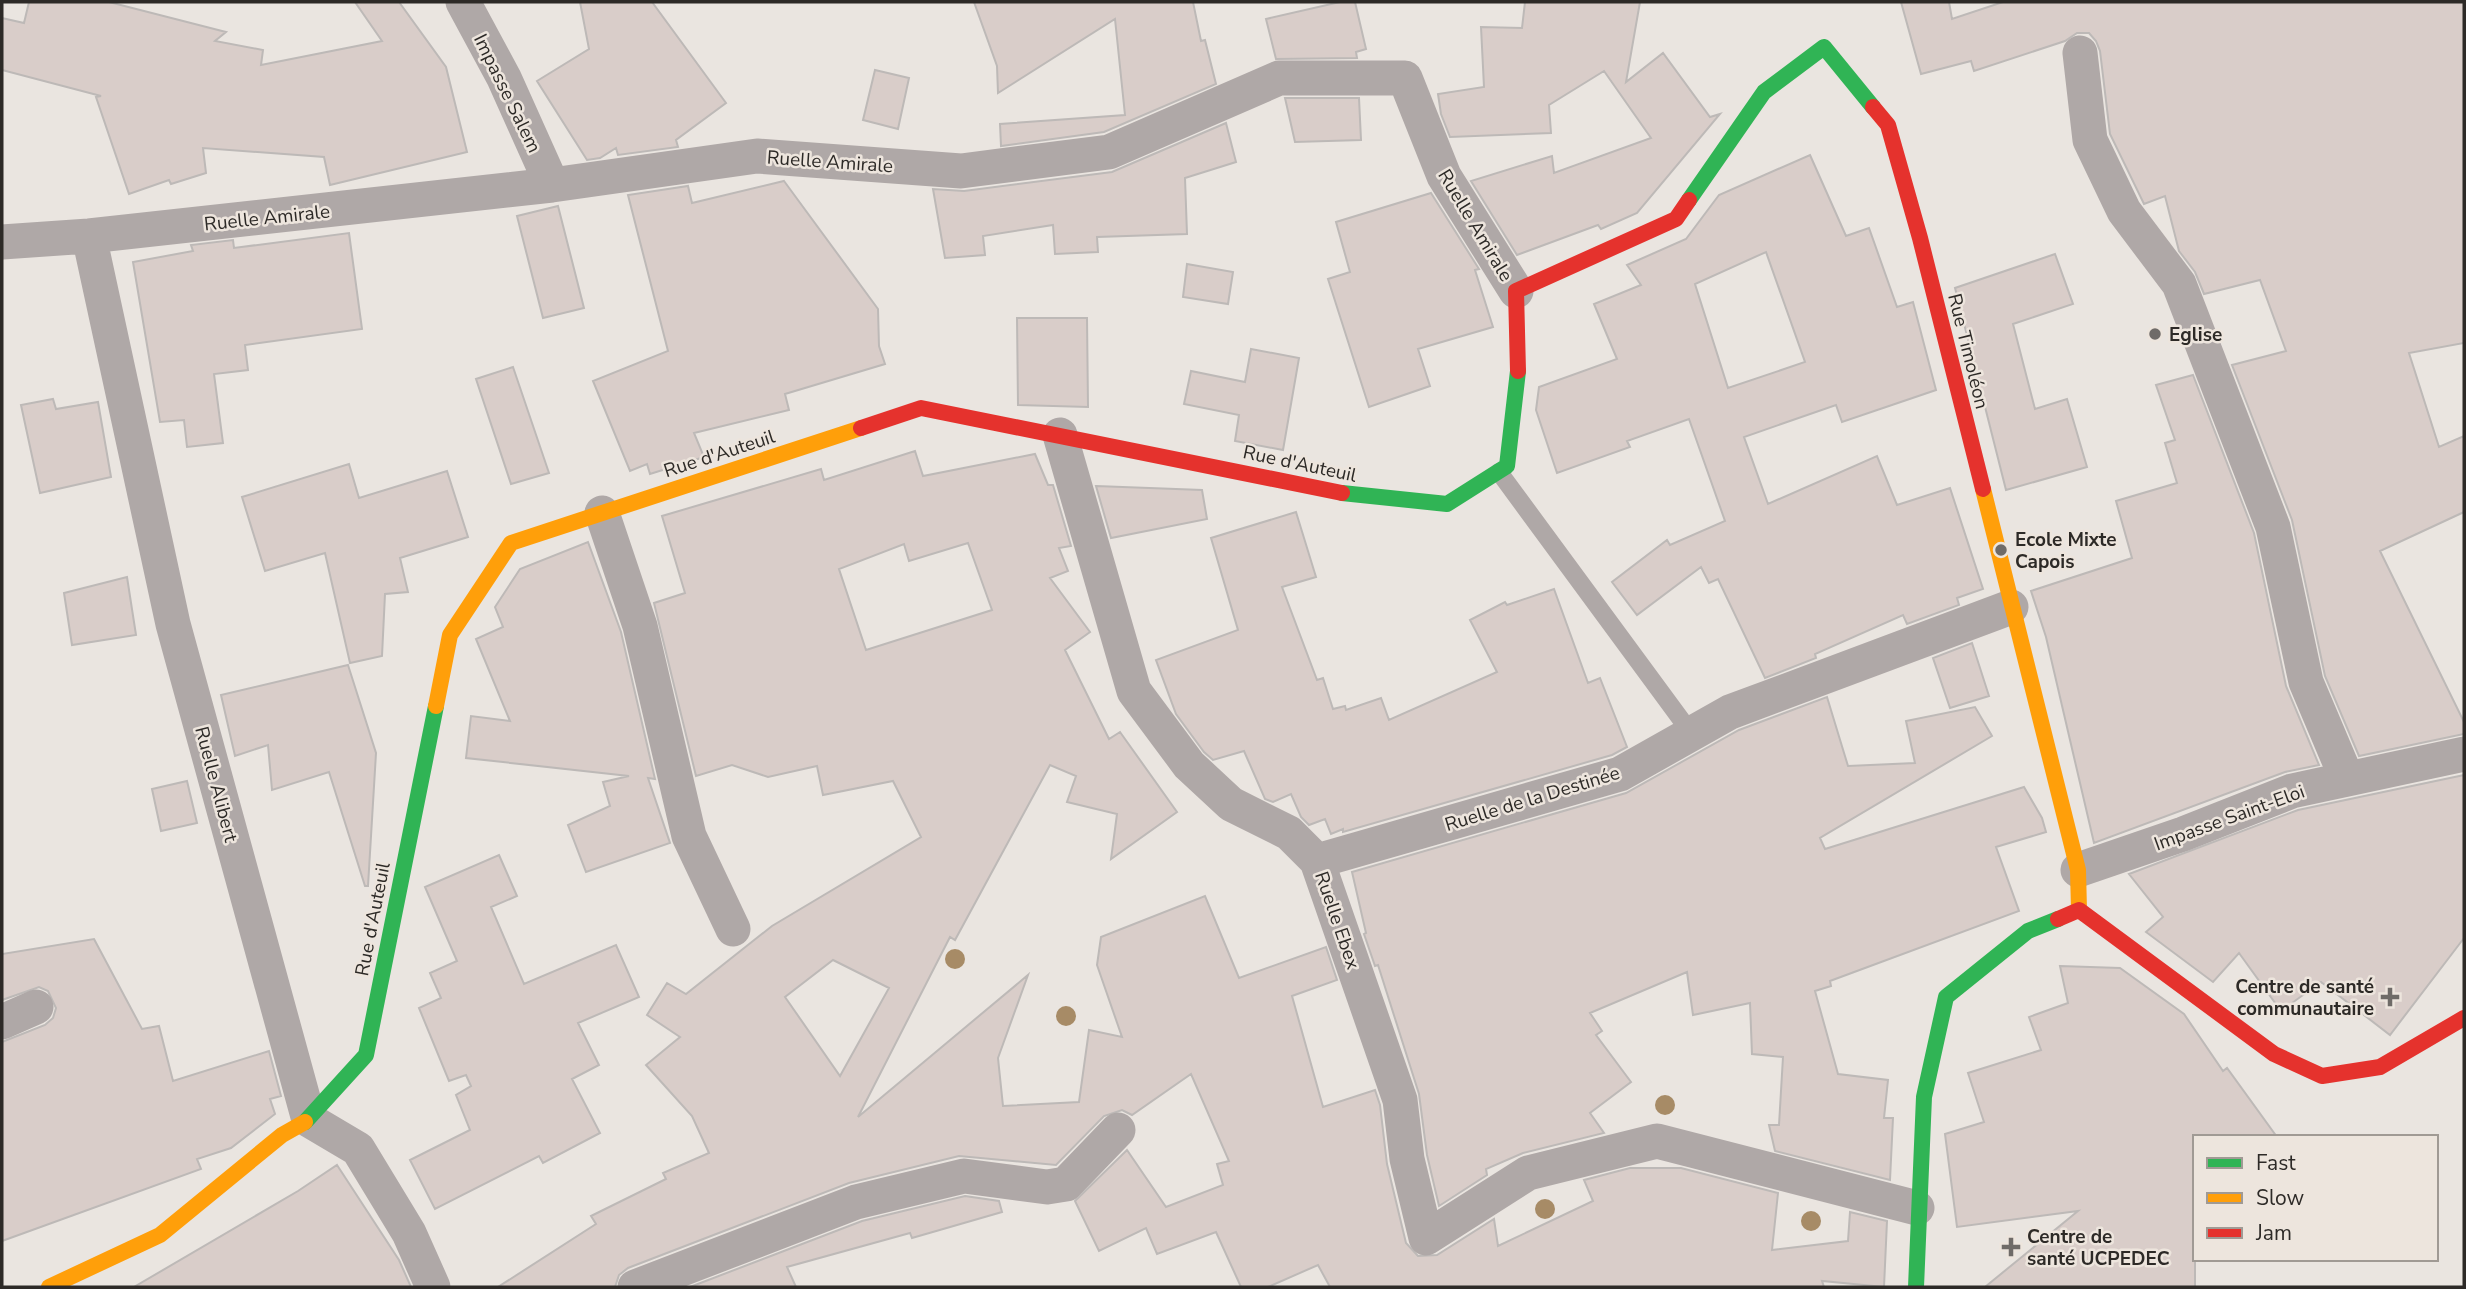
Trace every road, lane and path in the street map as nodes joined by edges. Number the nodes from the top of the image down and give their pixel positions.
1 (463, 2) edge
2 (2080, 53) dead end
3 (552, 185) junction
4 (89, 236) junction
5 (2, 242) edge
6 (1516, 291) junction
7 (1060, 435) junction
8 (1499, 472) junction
9 (602, 513) junction
10 (2011, 607) junction
11 (1691, 733) junction
12 (2464, 754) edge
13 (2347, 779) junction
14 (1317, 861) junction
15 (2077, 870) junction
16 (2079, 910) junction
17 (733, 929) dead end
18 (36, 1007) dead end
19 (2464, 1018) edge
20 (2, 1022) edge
21 (309, 1120) junction
22 (1118, 1130) dead end
23 (1917, 1208) junction
24 (48, 1287) edge
25 (433, 1287) edge
26 (635, 1287) edge
27 (1916, 1287) edge

1 - 3 street, Impasse Salem
2 - 13 street
3 - 4 street, Ruelle Amirale
3 - 6 street, Ruelle Amirale
4 - 5 street, Ruelle Amirale
4 - 21 street, Ruelle Alibert
6 - 8 street
6 - 10 street, Rue Timoléon
7 - 8 street, Rue d'Auteuil
7 - 9 street, Rue d'Auteuil
7 - 14 street, Ruelle Ebex
8 - 11 lane
9 - 17 street
9 - 21 street, Rue d'Auteuil
10 - 11 street, Ruelle de la Destinée
10 - 15 street, Rue Timoléon
11 - 14 street, Ruelle de la Destinée
12 - 13 street, Impasse Saint-Eloi
13 - 15 street, Impasse Saint-Eloi
14 - 23 street, Ruelle Ebex
15 - 16 street, Rue Timoléon
16 - 19 street
16 - 23 street
18 - 20 street
21 - 24 street, Rue d'Auteuil
21 - 25 street
22 - 26 street
23 - 27 street

